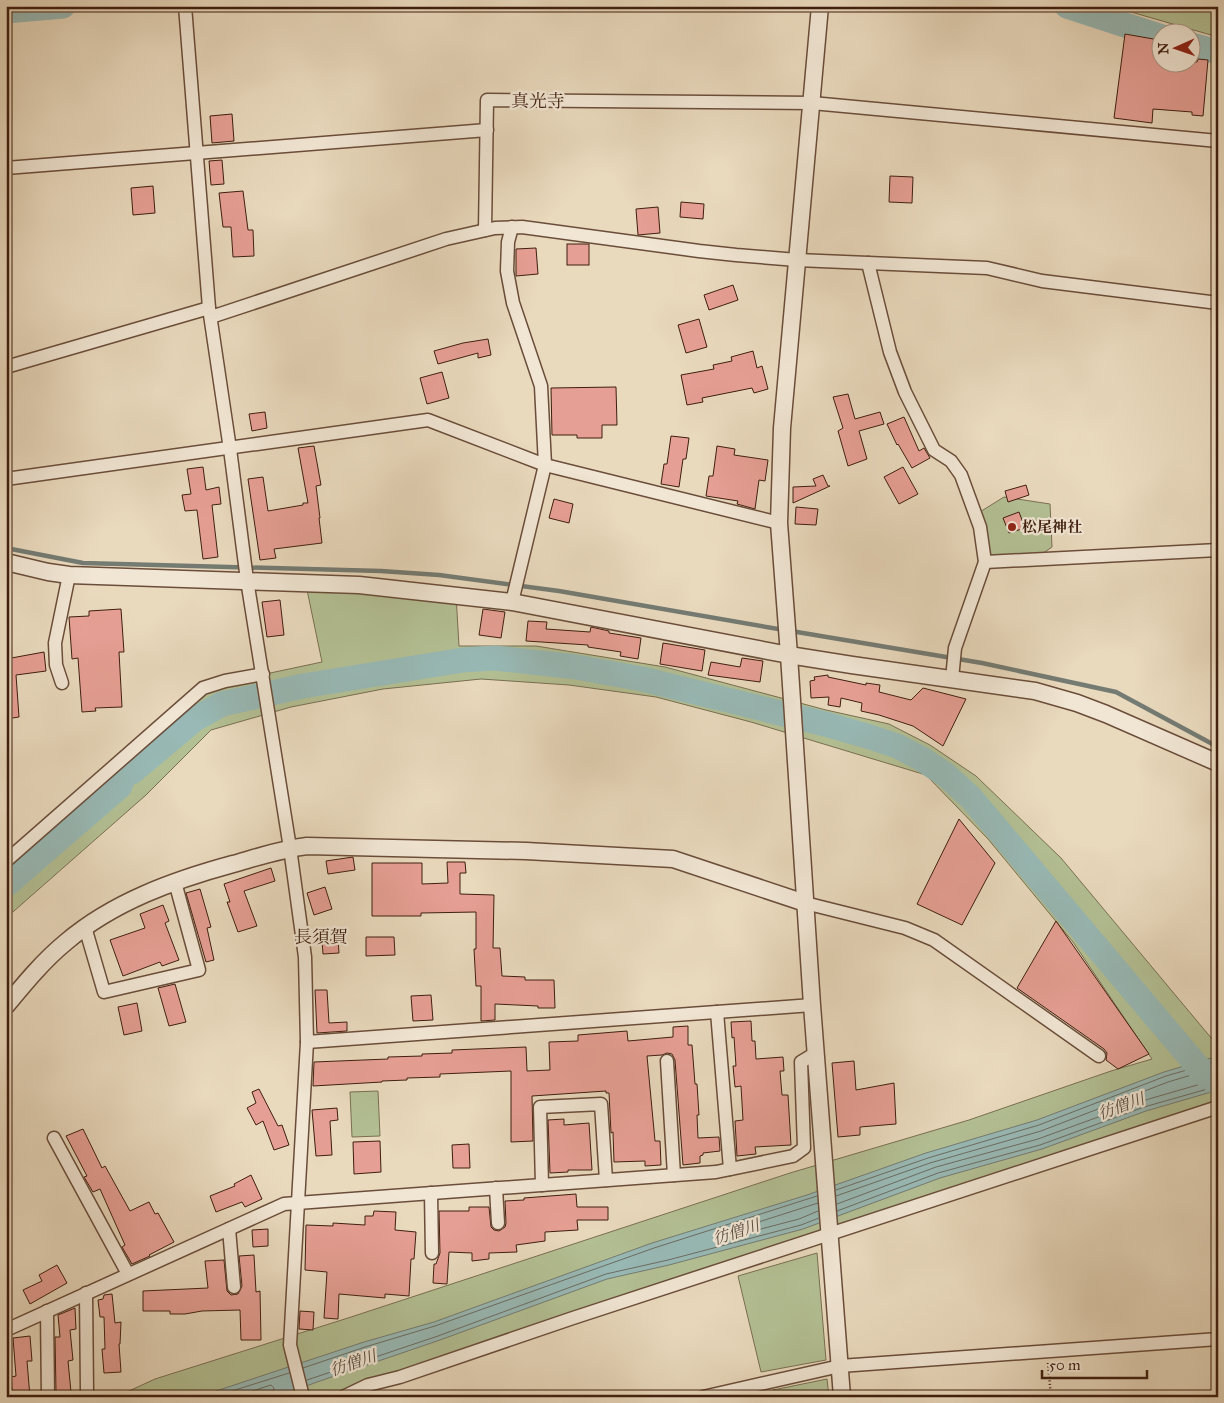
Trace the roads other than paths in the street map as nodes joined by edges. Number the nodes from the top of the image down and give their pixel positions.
1 (185, 6) edge
2 (820, 6) edge
3 (812, 102) junction
4 (487, 130) junction
5 (1218, 141) edge
6 (197, 153) junction
7 (6, 168) edge
8 (512, 227) junction
9 (485, 230) junction
10 (797, 260) junction
11 (868, 263) junction
12 (1218, 303) edge
13 (210, 313) junction
14 (6, 367) edge
15 (230, 449) junction
16 (544, 464) junction
17 (6, 479) edge
18 (779, 524) junction
19 (1218, 550) edge
20 (6, 562) edge
21 (985, 562) junction
22 (69, 574) junction
23 (247, 580) junction
24 (512, 602) junction
25 (790, 654) junction
26 (263, 674) junction
27 (952, 679) junction
28 (62, 683) dead end
29 (1218, 763) edge
30 (290, 848) junction
31 (6, 861) edge
32 (175, 882) junction
33 (805, 904) junction
34 (85, 927) junction
35 (6, 1006) edge
36 (812, 1006) junction
37 (717, 1012) junction
38 (307, 1042) junction
39 (816, 1053) junction
40 (1099, 1056) dead end
41 (667, 1061) dead end
42 (1218, 1107) edge
43 (54, 1138) dead end
44 (730, 1169) junction
45 (674, 1175) junction
46 (606, 1180) junction
47 (542, 1185) junction
48 (496, 1188) junction
49 (431, 1193) junction
50 (298, 1203) junction
51 (498, 1224) dead end
52 (229, 1229) junction
53 (830, 1230) junction
54 (432, 1253) dead end
55 (128, 1274) junction
56 (234, 1287) dead end
57 (86, 1293) junction
58 (47, 1311) junction
59 (6, 1330) edge
60 (1218, 1339) edge
61 (840, 1366) junction
62 (87, 1392) dead end
63 (48, 1397) edge
64 (302, 1397) edge
65 (343, 1397) edge
66 (703, 1397) edge
67 (842, 1397) edge

1 - 6 street
2 - 3 street
3 - 4 street
3 - 5 street
3 - 10 street
4 - 6 street
4 - 9 street
6 - 7 street
6 - 13 street
8 - 9 street
8 - 10 street
8 - 16 street
9 - 13 street
10 - 11 street
10 - 18 street
11 - 12 street
11 - 21 street
13 - 14 street
13 - 15 street
15 - 16 street
15 - 17 street
15 - 23 street
16 - 18 street
16 - 24 street
18 - 25 street
19 - 21 street
20 - 22 street
21 - 27 street
22 - 23 street
22 - 28 street
23 - 24 street
23 - 26 street
24 - 25 street
25 - 27 street
25 - 33 street
26 - 30 street
26 - 31 street
27 - 29 street
30 - 32 street
30 - 33 street
30 - 38 street
32 - 34 street
32 - 34 street
33 - 36 street
33 - 40 street
34 - 35 street
36 - 37 street
36 - 39 street
37 - 38 street
37 - 44 street
38 - 50 street
39 - 44 street
39 - 53 street
41 - 45 street
42 - 53 street
43 - 55 street
44 - 45 street
45 - 46 street
46 - 47 street
46 - 47 street
47 - 48 street
48 - 49 street
48 - 51 street
49 - 50 street
49 - 54 street
50 - 52 street
50 - 64 street
52 - 55 street
52 - 56 street
53 - 61 street
53 - 65 street
55 - 57 street
57 - 58 street
57 - 62 street
58 - 59 street
58 - 63 street
60 - 61 street
61 - 66 street
61 - 67 street

